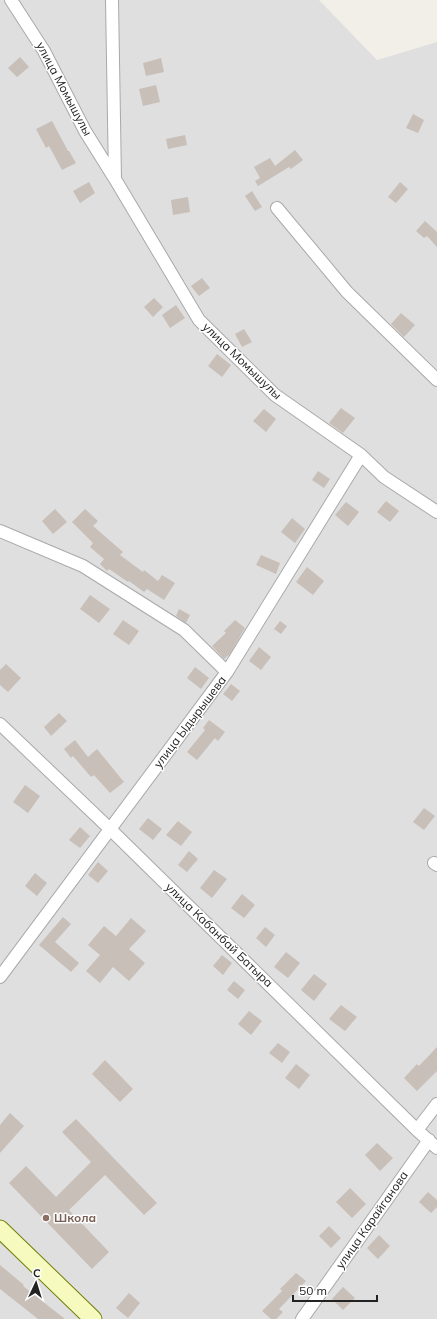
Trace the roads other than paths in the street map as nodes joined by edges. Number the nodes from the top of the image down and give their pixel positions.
1 (11, 0) edge
2 (112, 0) edge
3 (115, 179) junction
4 (277, 208) dead end
5 (437, 380) edge
6 (361, 455) junction
7 (437, 512) edge
8 (0, 530) edge
9 (227, 672) junction
10 (0, 724) edge
11 (110, 829) junction
12 (0, 977) edge
13 (437, 1104) edge
14 (417, 1130) junction
15 (433, 1144) edge
16 (0, 1229) edge
17 (93, 1319) edge
18 (302, 1319) edge

1 - 3 street, улица Момышулы
2 - 3 street, улица Момышулы
3 - 6 street, улица Момышулы
4 - 5 street
6 - 7 street, улица Момышулы
6 - 9 street, улица Ыдырышева
8 - 9 street
9 - 11 street, улица Ыдырышева
10 - 11 street, улица Кабанбай Батыра
11 - 12 street, улица Ыдырышева
11 - 14 street, улица Кабанбай Батыра
13 - 14 street
14 - 15 street, улица Кабанбай Батыра
15 - 18 street, улица Карайганова
16 - 17 street

